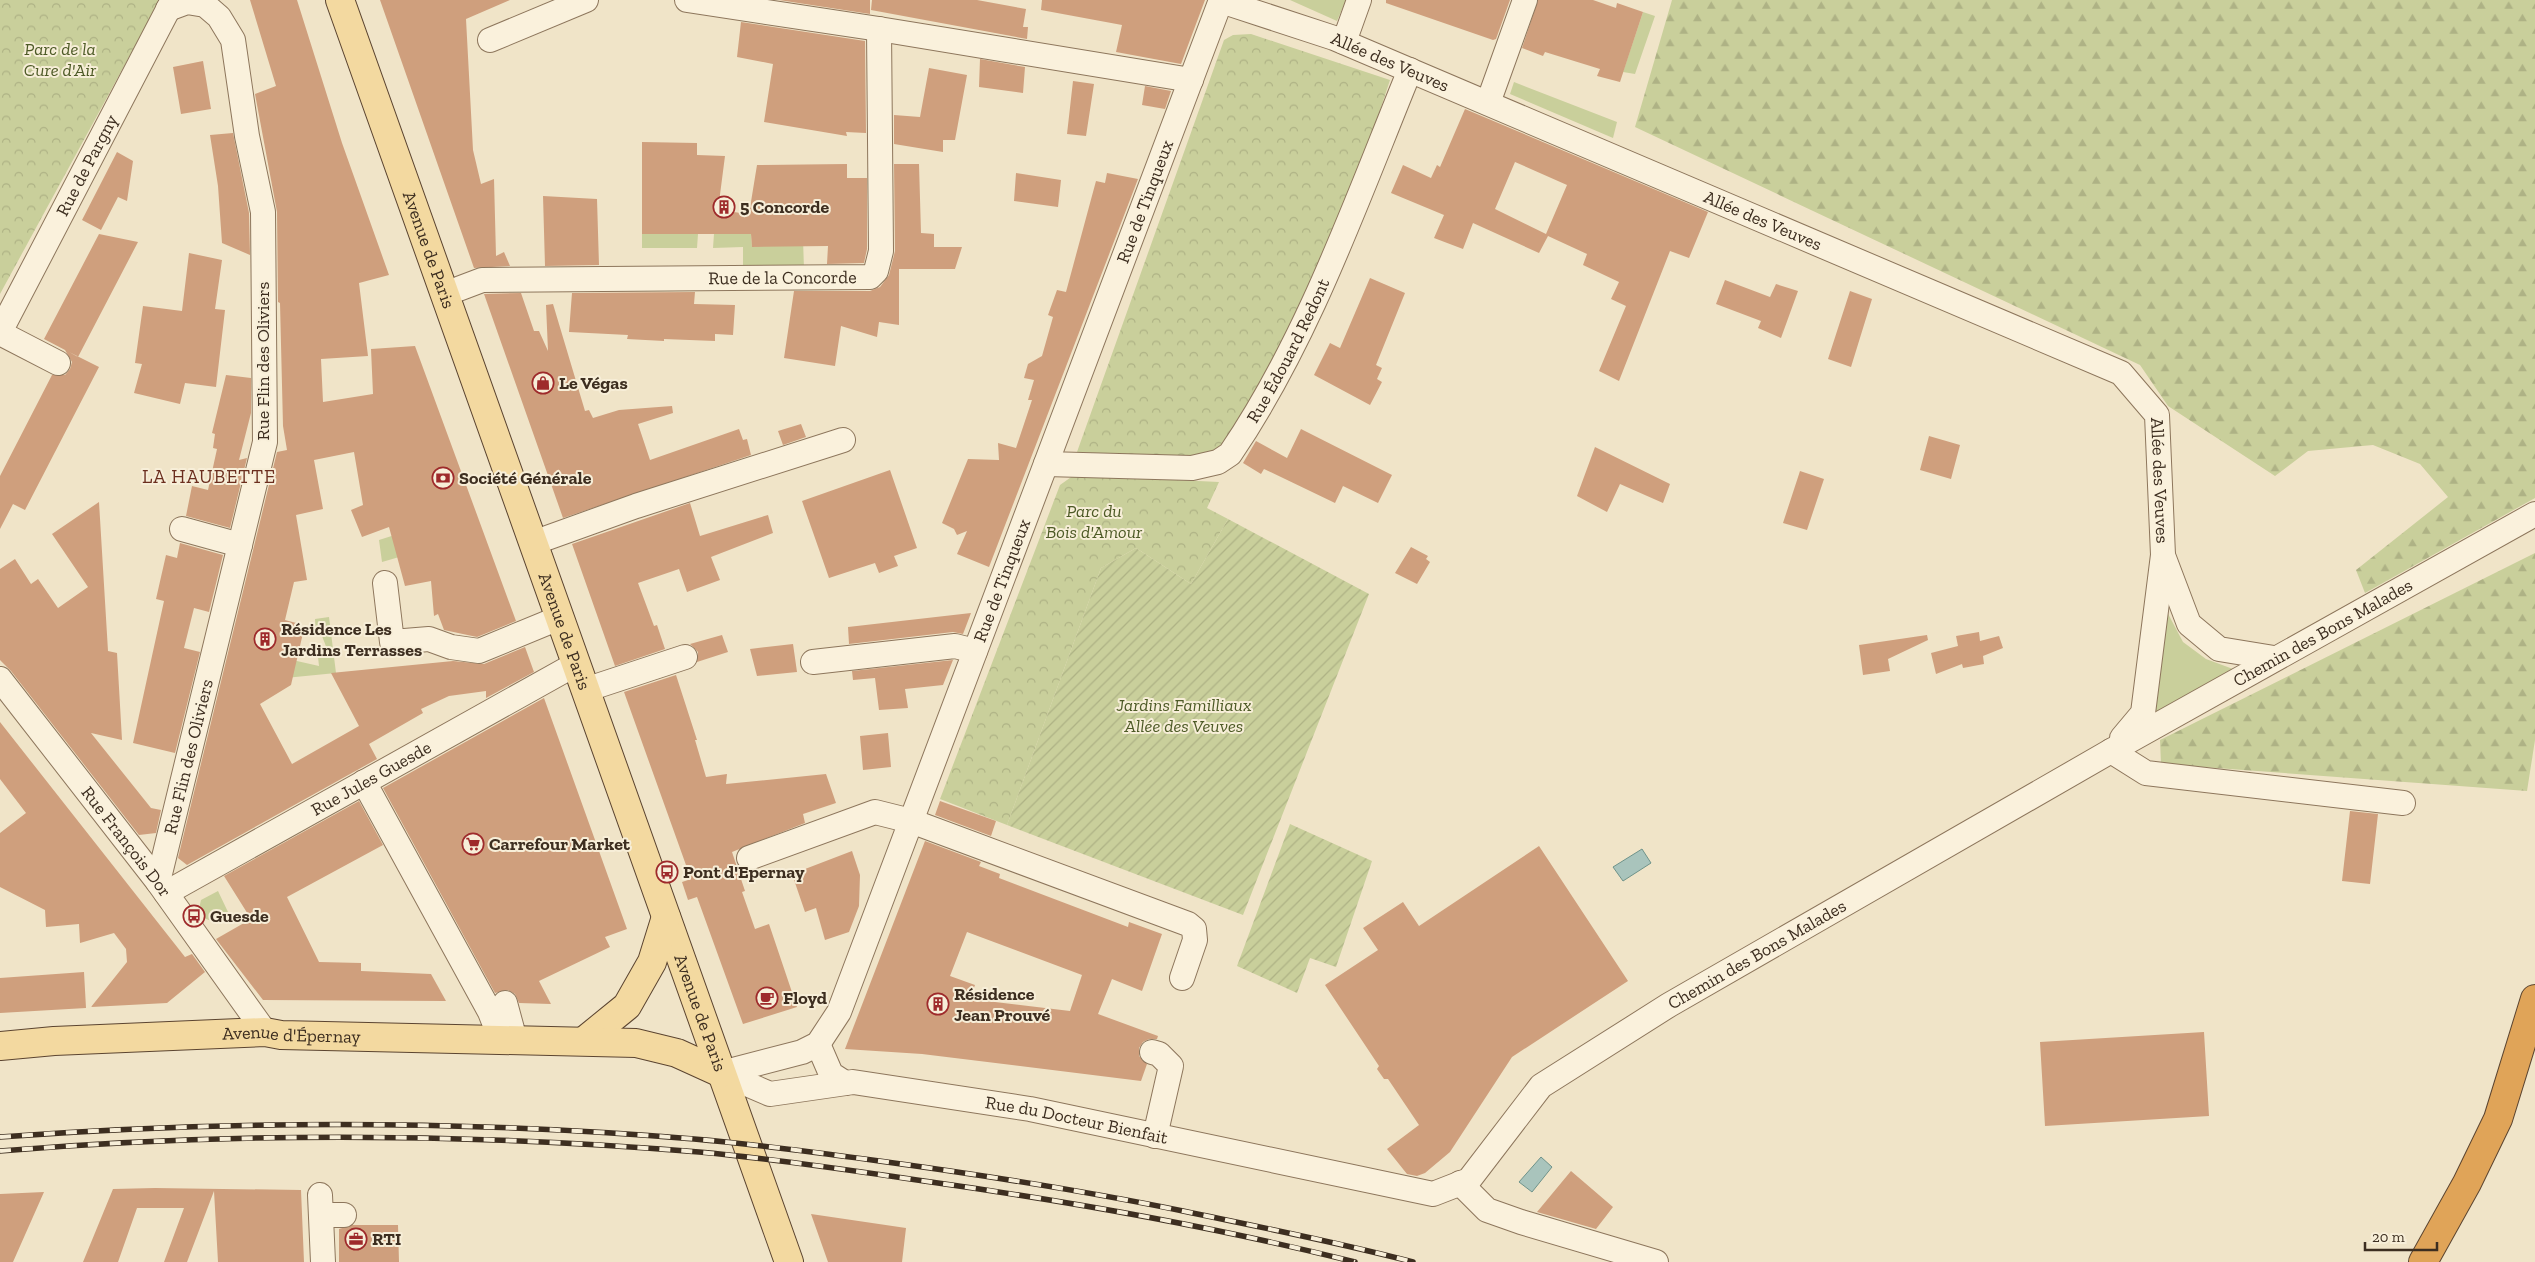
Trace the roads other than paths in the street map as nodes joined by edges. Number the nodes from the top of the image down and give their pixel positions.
1 (340, 0) edge
2 (586, 0) edge
3 (687, 0) edge
4 (1221, 0) edge
5 (1360, 0) edge
6 (1524, 0) edge
7 (170, 4) edge
8 (879, 28) junction
9 (490, 40) dead end
10 (1344, 42) junction
11 (1410, 70) junction
12 (1191, 80) junction
13 (1488, 103) junction
14 (445, 294) junction
15 (0, 333) edge
16 (58, 363) dead end
17 (844, 440) dead end
18 (1046, 464) junction
19 (2535, 514) edge
20 (182, 529) dead end
21 (533, 544) junction
22 (240, 545) junction
23 (2163, 555) junction
24 (385, 583) dead end
25 (559, 618) junction
26 (975, 651) junction
27 (685, 657) dead end
28 (2274, 658) junction
29 (813, 662) dead end
30 (576, 664) junction
31 (0, 679) edge
32 (585, 690) junction
33 (2111, 751) junction
34 (364, 782) junction
35 (2402, 803) dead end
36 (911, 821) junction
37 (749, 858) dead end
38 (162, 887) junction
39 (666, 917) junction
40 (1182, 978) dead end
41 (2535, 999) edge
42 (505, 1003) dead end
43 (265, 1032) junction
44 (508, 1040) junction
45 (584, 1041) junction
46 (818, 1044) junction
47 (0, 1046) edge
48 (1152, 1052) dead end
49 (721, 1073) junction
50 (845, 1083) junction
51 (1155, 1136) junction
52 (1460, 1183) junction
53 (1433, 1194) joint
54 (328, 1208) dead end
55 (323, 1262) edge
56 (789, 1262) edge
57 (1656, 1262) edge
58 (2423, 1262) edge

1 - 14 main road, Avenue de Paris
2 - 9 street
3 - 8 street
4 - 10 street, Allée des Veuves
4 - 12 street, Rue de Tinqueux
5 - 10 street
6 - 13 street
7 - 15 street, Rue de Pargny
7 - 22 street, Rue Flin des Oliviers
8 - 12 street
8 - 14 street, Rue de la Concorde
10 - 11 street, Allée des Veuves
11 - 13 street, Allée des Veuves
11 - 18 street, Rue Édouard Redont
12 - 18 street, Rue de Tinqueux
13 - 23 street, Allée des Veuves
14 - 21 main road, Avenue de Paris
15 - 16 street
17 - 21 street
18 - 26 street, Rue de Tinqueux
19 - 28 street, Chemin des Bons Malades
20 - 22 street
21 - 25 main road, Avenue de Paris
22 - 38 street, Rue Flin des Oliviers
23 - 28 street
23 - 33 street, Chemin des Bons Malades
24 - 25 street
25 - 30 main road, Avenue de Paris
26 - 29 street
26 - 36 street, Rue de Tinqueux
27 - 32 street
28 - 33 street, Chemin des Bons Malades
30 - 32 main road, Avenue de Paris
30 - 34 street, Rue Jules Guesde
31 - 38 street, Rue François Dor
32 - 39 main road, Avenue de Paris
33 - 35 street
33 - 52 street, Chemin des Bons Malades
34 - 38 street, Rue Jules Guesde
34 - 44 street
36 - 37 street
36 - 40 street
36 - 46 street, Rue de Tinqueux
38 - 43 street, Rue François Dor
39 - 45 main road
39 - 49 main road, Avenue de Paris
41 - 58 highway
42 - 44 street
43 - 44 main road, Avenue d'Épernay
43 - 47 main road, Avenue d'Épernay
44 - 45 main road, Avenue d'Épernay
45 - 49 main road, Avenue d'Épernay
46 - 49 street
46 - 50 street
48 - 51 street
49 - 50 street, Rue du Docteur Bienfait
49 - 56 main road, Avenue de Paris
50 - 51 street, Rue du Docteur Bienfait
51 - 53 street, Rue du Docteur Bienfait
52 - 53 street, Chemin des Bons Malades
52 - 57 street
54 - 55 street

